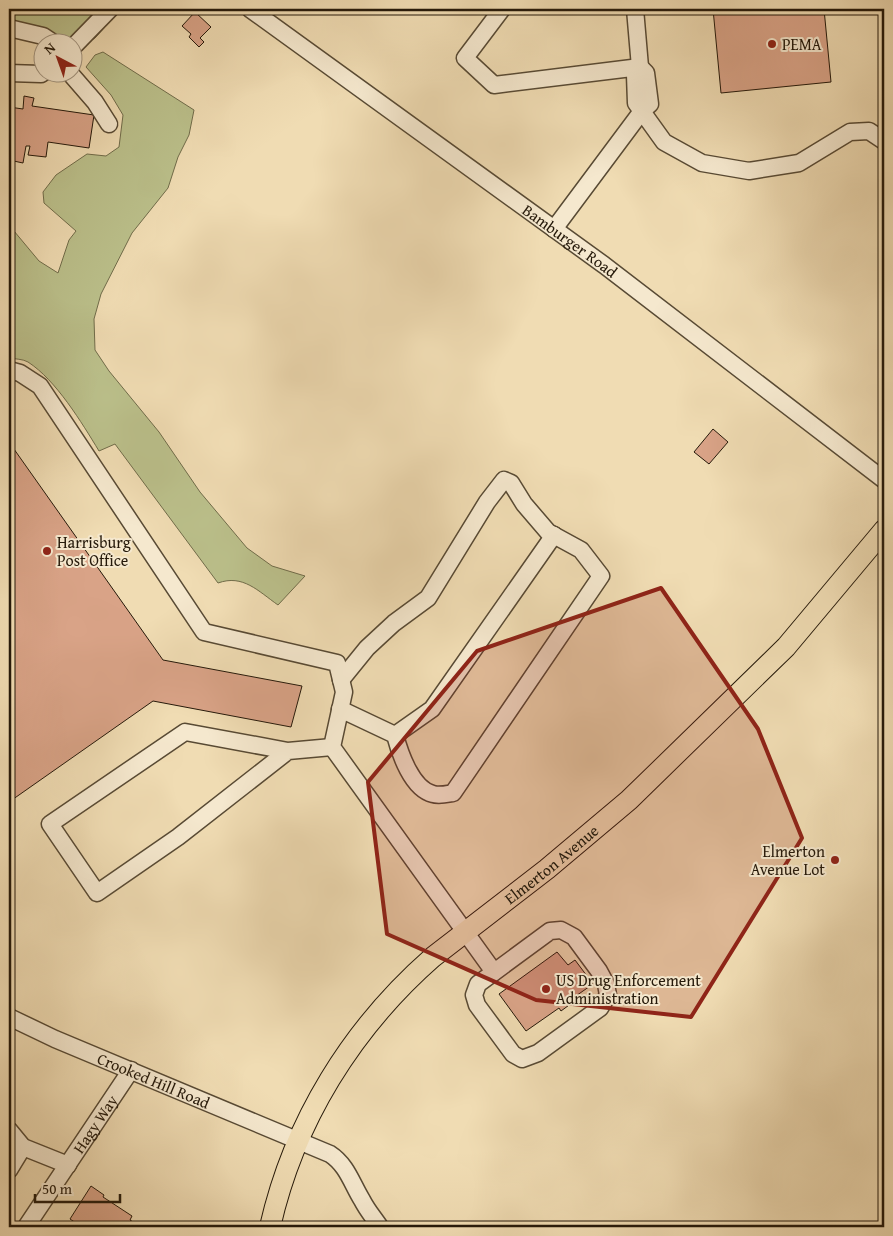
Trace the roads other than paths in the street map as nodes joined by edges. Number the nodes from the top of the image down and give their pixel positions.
1 (110, 9) edge
2 (250, 9) edge
3 (502, 9) edge
4 (635, 9) edge
5 (9, 28) edge
6 (32, 33) edge
7 (82, 38) edge
8 (640, 67) junction
9 (9, 73) edge
10 (32, 74) edge
11 (78, 82) edge
12 (642, 111) junction
13 (109, 124) dead end
14 (884, 124) edge
15 (869, 131) junction
16 (884, 141) edge
17 (554, 229) junction
18 (9, 370) edge
19 (884, 480) edge
20 (884, 530) edge
21 (554, 535) junction
22 (341, 680) junction
23 (340, 709) junction
24 (395, 735) junction
25 (332, 747) junction
26 (288, 751) junction
27 (465, 932) junction
28 (494, 972) junction
29 (11, 1022) edge
30 (131, 1070) junction
31 (9, 1130) edge
32 (298, 1139) junction
33 (23, 1147) junction
34 (68, 1164) junction
35 (9, 1170) edge
36 (26, 1227) edge
37 (270, 1227) edge
38 (380, 1227) edge

1 - 7 street
2 - 17 street, Bamburger Road
3 - 8 street
4 - 8 street
5 - 6 street
8 - 12 street
9 - 10 street
11 - 13 street
12 - 15 street
12 - 17 street
14 - 15 street
15 - 16 street
17 - 19 street, Bamburger Road
18 - 22 street
20 - 27 main road, Elmerton Avenue
21 - 22 street
21 - 24 street
21 - 24 street
22 - 23 street
23 - 24 street
23 - 25 street
25 - 26 street
25 - 27 street
26 - 26 street
27 - 28 street
27 - 32 main road, Elmerton Avenue
28 - 28 street
29 - 30 street, Crooked Hill Road
30 - 32 street, Crooked Hill Road
30 - 34 street, Hagy Way
31 - 33 street
32 - 37 main road, Elmerton Avenue
32 - 38 street, Crooked Hill Road
33 - 34 street
33 - 35 street
34 - 36 street, Hagy Way

